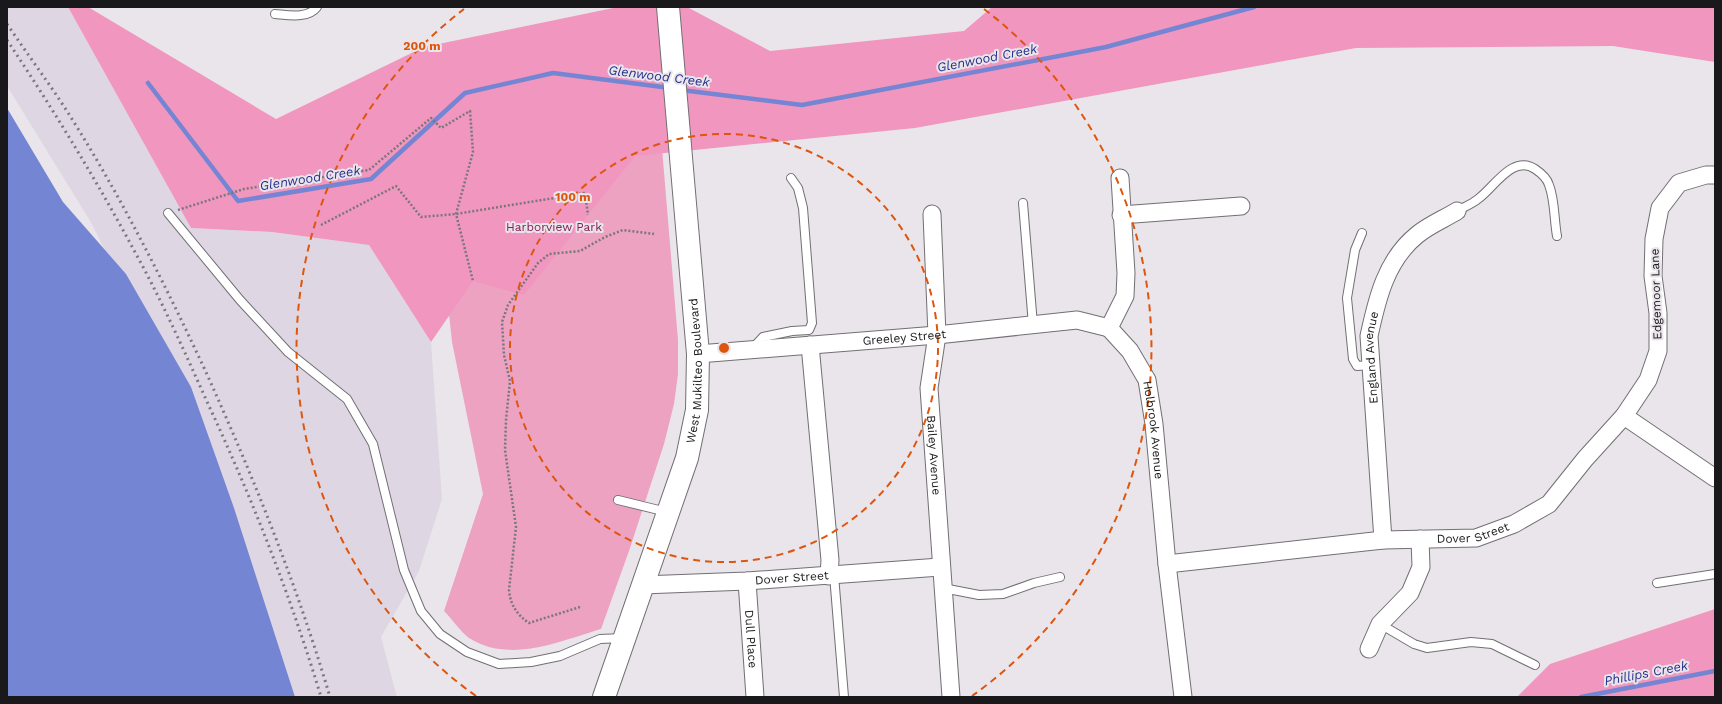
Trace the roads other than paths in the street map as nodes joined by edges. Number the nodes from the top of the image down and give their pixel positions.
1 (317, 7) edge
2 (668, 7) edge
3 (275, 14) dead end
4 (1715, 176) edge
5 (791, 178) dead end
6 (1120, 178) dead end
7 (1023, 203) dead end
8 (1241, 206) dead end
9 (1457, 211) joint
10 (168, 213) road end
11 (932, 214) dead end
12 (1121, 215) junction
13 (1362, 233) dead end
14 (1557, 236) dead end
15 (1033, 325) junction
16 (1109, 328) junction
17 (937, 335) junction
18 (810, 345) junction
19 (752, 350) junction
20 (698, 354) junction
21 (1371, 365) junction
22 (1624, 416) junction
23 (1715, 478) edge
24 (618, 500) dead end
25 (668, 512) junction
26 (1420, 539) junction
27 (1383, 540) junction
28 (1167, 564) junction
29 (940, 567) junction
30 (1715, 574) edge
31 (832, 575) junction
32 (1060, 577) dead end
33 (747, 581) junction
34 (1657, 583) dead end
35 (642, 585) junction
36 (942, 588) junction
37 (1380, 624) junction
38 (624, 638) junction
39 (1369, 649) dead end
40 (1535, 665) dead end
41 (604, 697) edge
42 (755, 697) edge
43 (844, 697) edge
44 (951, 697) edge
45 (1183, 697) edge

1 - 3 lane
2 - 20 main road, West Mukilteo Boulevard
4 - 22 street, Edgemoor Lane
5 - 19 lane
6 - 12 street
7 - 15 lane
8 - 12 street
9 - 14 lane
9 - 21 street, England Avenue
10 - 38 lane
11 - 17 street, Bailey Avenue
12 - 16 street
13 - 21 lane
15 - 16 street, Greeley Street
15 - 17 street, Greeley Street
16 - 28 street, Holbrook Avenue
17 - 18 street, Greeley Street
17 - 29 street, Bailey Avenue
18 - 19 street, Greeley Street
18 - 31 street
19 - 20 street, Greeley Street
20 - 25 main road, West Mukilteo Boulevard
21 - 27 street, England Avenue
22 - 23 street
22 - 26 street, Dover Street
24 - 25 lane
25 - 35 main road, West Mukilteo Boulevard
26 - 27 street, Dover Street
26 - 37 street
27 - 28 street, Dover Street
28 - 45 street, Holbrook Avenue
29 - 31 street, Dover Street
29 - 36 street, Bailey Avenue
30 - 34 lane
31 - 33 street, Dover Street
31 - 43 lane
32 - 36 lane
33 - 35 street, Dover Street
33 - 42 street, Dull Place
35 - 38 main road, West Mukilteo Boulevard
36 - 44 street, Bailey Avenue
37 - 39 street
37 - 40 lane
38 - 41 main road, West Mukilteo Boulevard

